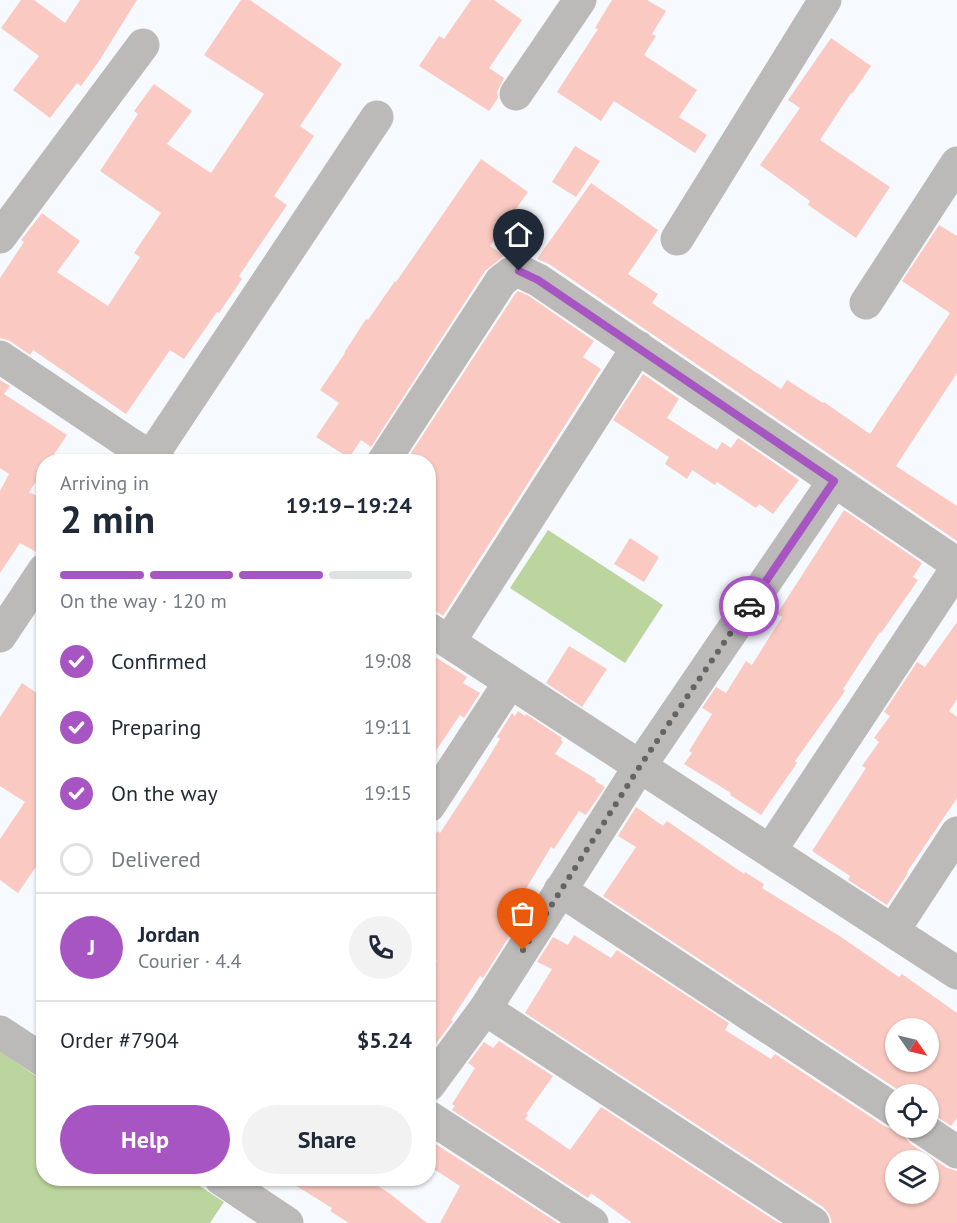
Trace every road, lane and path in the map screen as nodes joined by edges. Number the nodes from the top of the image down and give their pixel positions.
1 (580, 0) edge
2 (825, 0) edge
3 (143, 45) dead end
4 (516, 94) dead end
5 (377, 117) dead end
6 (957, 163) edge
7 (0, 237) edge
8 (677, 239) dead end
9 (866, 303) dead end
10 (638, 347) junction
11 (0, 357) edge
12 (135, 454) edge
13 (139, 454) edge
14 (388, 454) edge
15 (834, 481) junction
16 (957, 566) edge
17 (36, 582) edge
18 (439, 635) edge
19 (0, 636) edge
20 (510, 682) junction
21 (640, 766) junction
22 (436, 795) edge
23 (957, 833) edge
24 (770, 850) junction
25 (560, 890) junction
26 (892, 931) junction
27 (957, 973) edge
28 (485, 1009) junction
29 (0, 1032) edge
30 (36, 1056) edge
31 (436, 1076) edge
32 (885, 1104) edge
33 (436, 1122) edge
34 (936, 1138) edge
35 (957, 1152) edge
36 (231, 1186) edge
37 (287, 1223) edge
38 (592, 1223) edge
39 (813, 1223) edge

1 - 4 street
2 - 8 street
3 - 7 street
5 - 13 street
6 - 9 street
10 - 14 street
10 - 15 street
10 - 18 street
11 - 12 street
15 - 16 street
15 - 21 street
16 - 24 street
17 - 19 street
18 - 20 street
20 - 21 street
20 - 22 street
21 - 24 street
21 - 25 street
23 - 26 street
24 - 26 street
25 - 28 street
25 - 32 street
26 - 27 street
28 - 31 street
28 - 39 street
29 - 30 street
33 - 38 street
34 - 35 street
36 - 37 street

